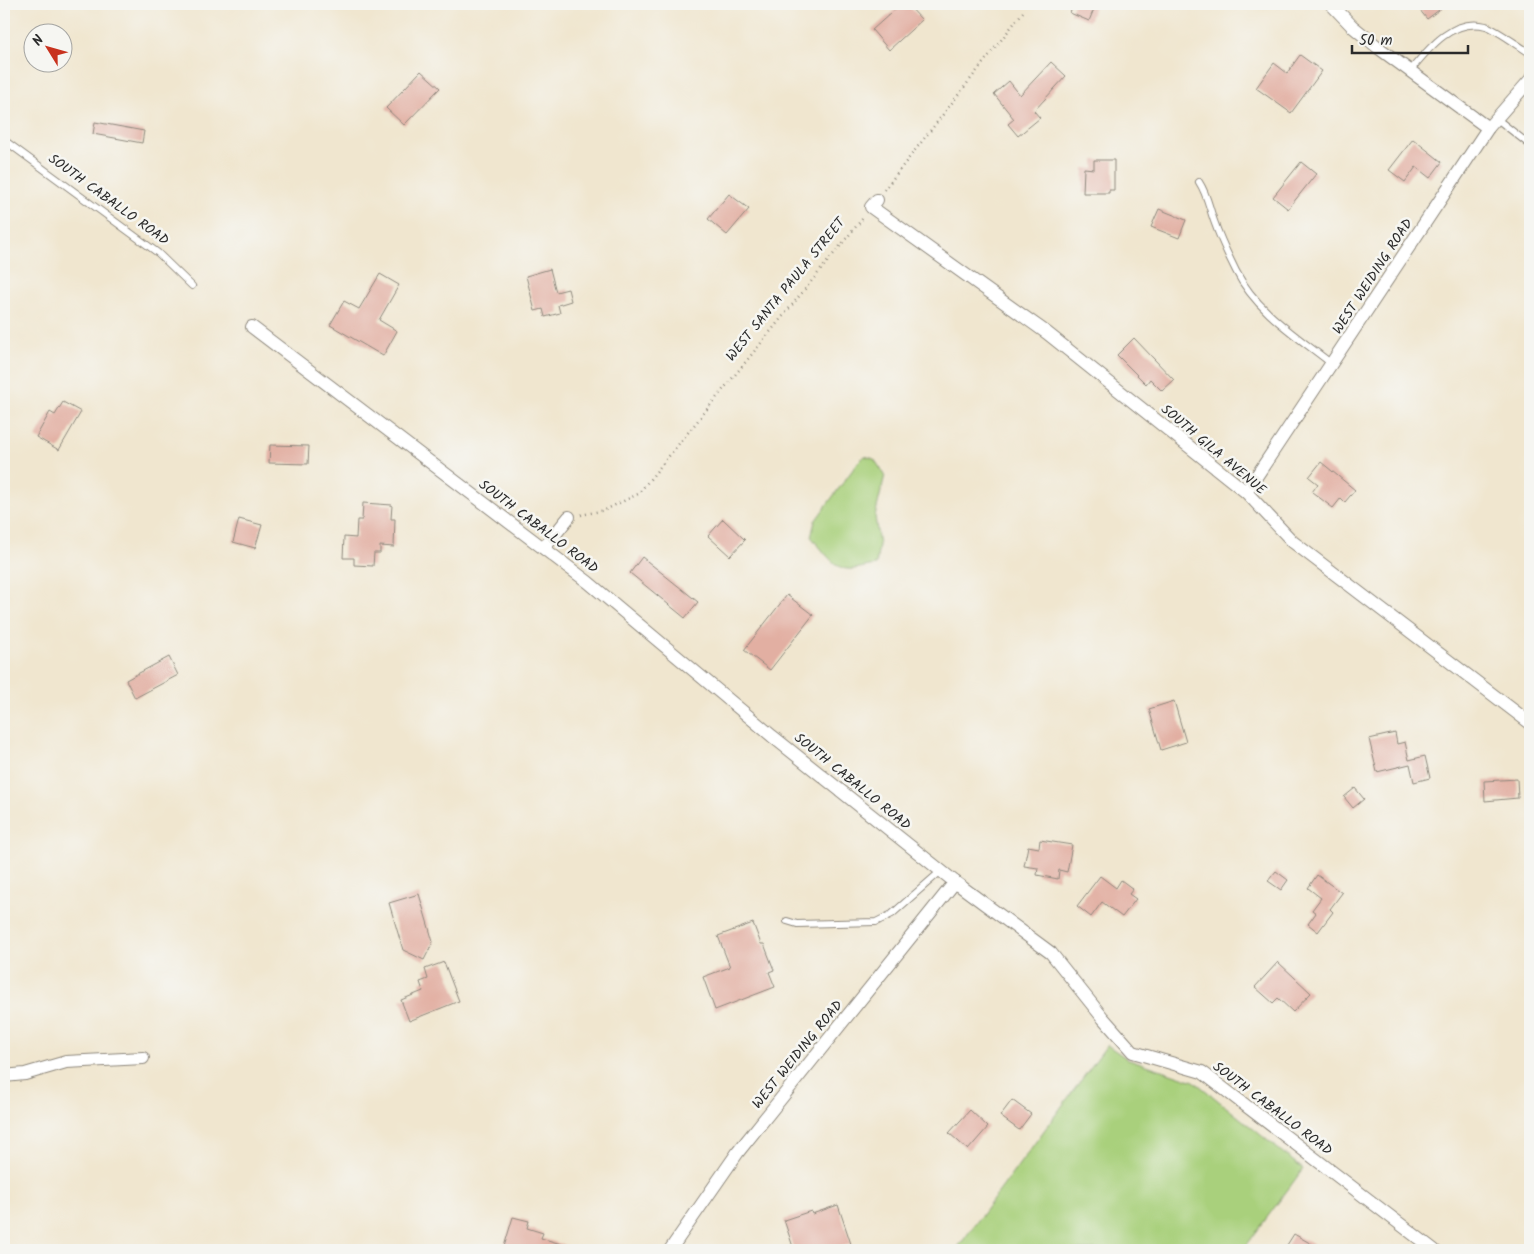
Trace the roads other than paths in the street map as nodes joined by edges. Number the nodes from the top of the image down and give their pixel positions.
1 (1331, 4) edge
2 (1530, 53) edge
3 (1410, 71) junction
4 (1529, 83) edge
5 (1497, 119) junction
6 (1488, 128) junction
7 (4, 140) edge
8 (1530, 145) edge
9 (1199, 182) dead end
10 (874, 204) road end
11 (192, 286) dead end
12 (252, 326) dead end
13 (1332, 364) junction
14 (1246, 492) junction
15 (569, 518) road end
16 (544, 548) junction
17 (1530, 723) edge
18 (942, 871) junction
19 (955, 882) junction
20 (787, 921) dead end
21 (143, 1058) dead end
22 (4, 1076) edge
23 (670, 1250) edge
24 (1434, 1250) edge

1 - 3 street
2 - 3 lane
3 - 6 street
4 - 5 street, WEST WEIDING ROAD
5 - 6 street, WEST WEIDING ROAD
5 - 8 lane
6 - 13 street, WEST WEIDING ROAD
7 - 11 lane, SOUTH CABALLO ROAD
9 - 13 lane
10 - 14 street, SOUTH GILA AVENUE
12 - 16 street, SOUTH CABALLO ROAD
13 - 14 street, WEST WEIDING ROAD
14 - 17 street, SOUTH GILA AVENUE
15 - 16 street
16 - 18 street, SOUTH CABALLO ROAD
18 - 19 street, SOUTH CABALLO ROAD
18 - 20 lane
19 - 23 street, WEST WEIDING ROAD
19 - 24 street, SOUTH CABALLO ROAD
21 - 22 street

